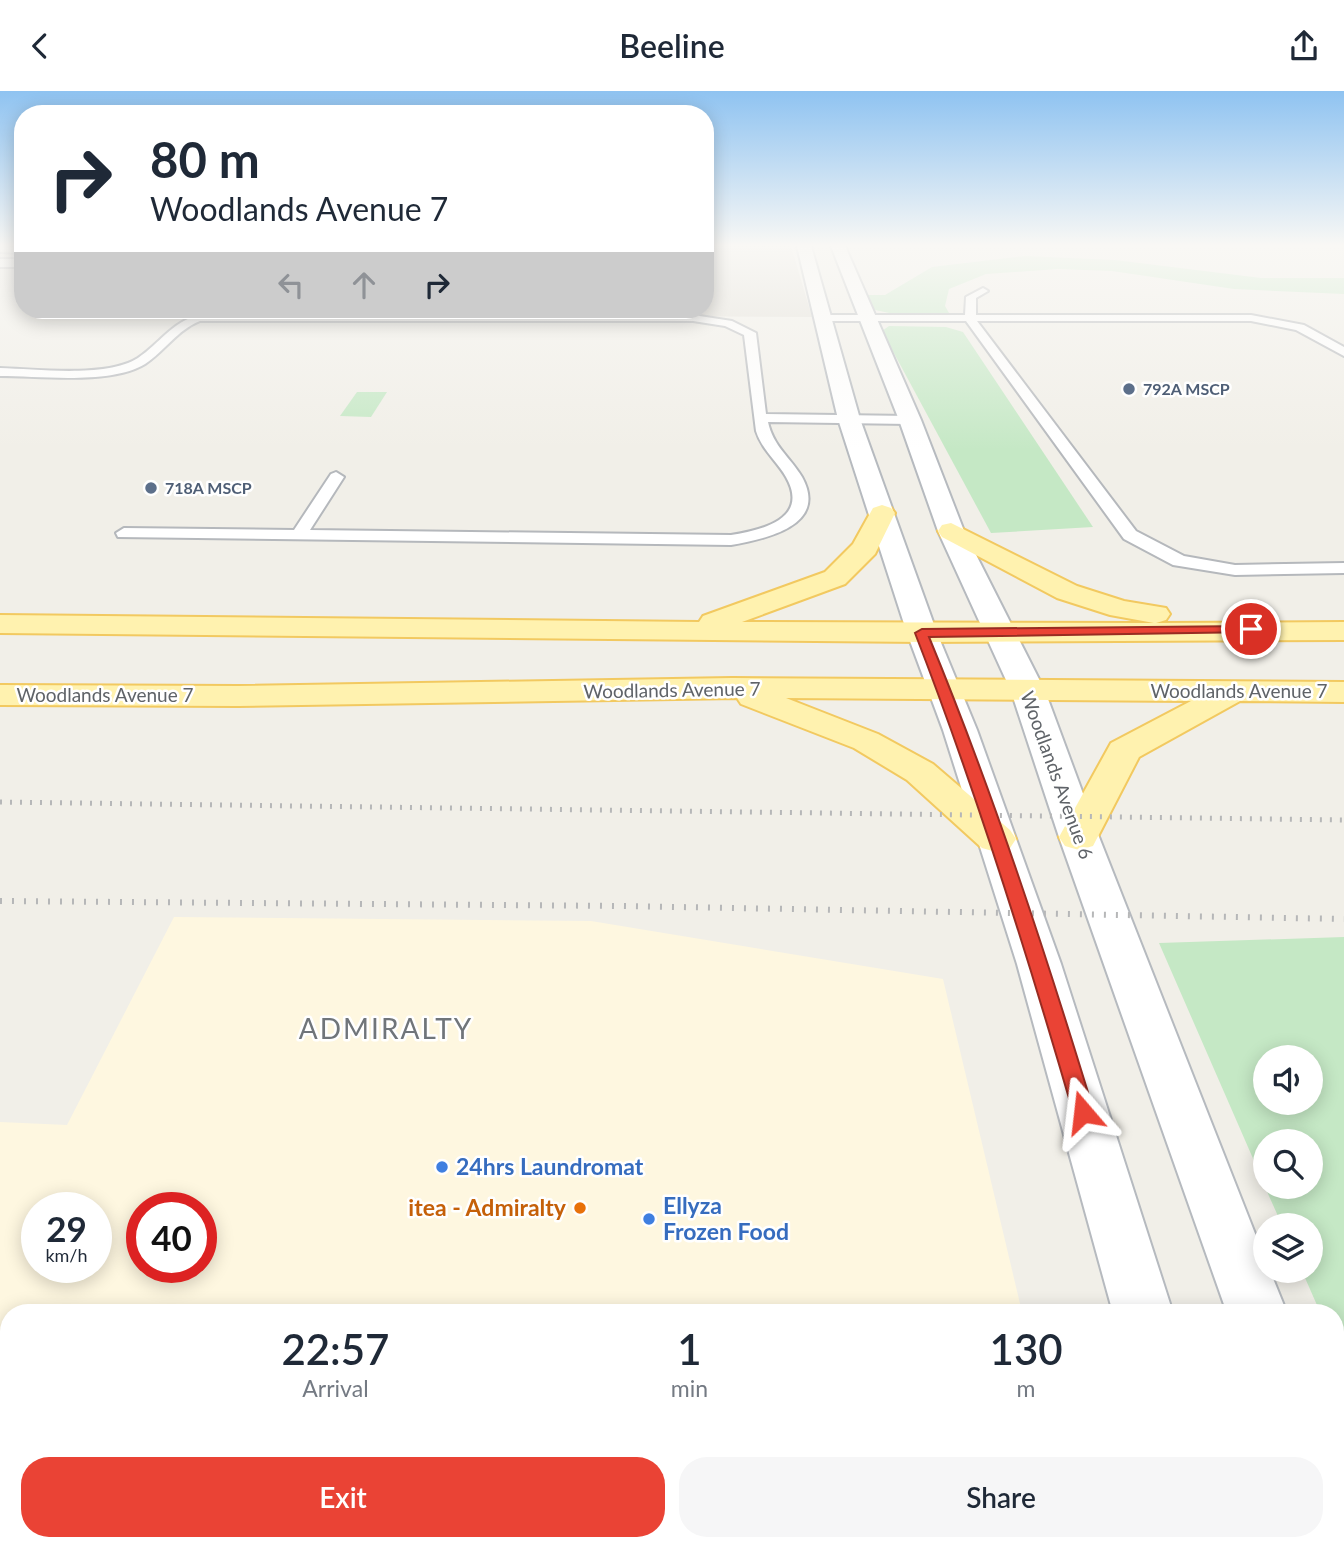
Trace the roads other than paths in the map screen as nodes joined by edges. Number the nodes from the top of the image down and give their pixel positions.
1 (822, 314) edge
2 (868, 314) edge
3 (970, 314) edge
4 (823, 318) junction
5 (196, 319) edge
6 (705, 319) edge
7 (870, 319) junction
8 (970, 319) junction
9 (1341, 356) edge
10 (0, 372) edge
11 (762, 418) junction
12 (849, 419) junction
13 (911, 420) junction
14 (336, 477) dead end
15 (882, 513) junction
16 (141, 515) dead end
17 (174, 516) dead end
18 (951, 531) junction
19 (159, 533) junction
20 (300, 533) junction
21 (1344, 568) edge
22 (0, 624) edge
23 (1251, 629) junction
24 (693, 630) junction
25 (1001, 631) junction
26 (1344, 631) edge
27 (922, 633) junction
28 (732, 688) junction
29 (946, 690) junction
30 (1235, 690) junction
31 (1028, 691) junction
32 (1344, 692) edge
33 (0, 695) edge
34 (1079, 837) junction
35 (996, 839) junction
36 (1140, 1304) edge
37 (1254, 1304) edge

1 - 4 street
2 - 7 street, Woodlands Avenue 6
3 - 8 lane
4 - 7 lane
4 - 12 street
5 - 10 lane
6 - 11 lane
7 - 8 lane
7 - 13 street, Woodlands Avenue 6
8 - 9 lane
8 - 21 lane
11 - 12 lane
11 - 20 lane
12 - 13 lane
12 - 15 street
13 - 18 street, Woodlands Avenue 6
14 - 20 lane
15 - 24 main road
15 - 27 street
16 - 19 lane
17 - 19 lane
18 - 23 main road
18 - 25 street, Woodlands Avenue 6
19 - 20 lane
22 - 24 main road
23 - 25 main road
23 - 26 main road
24 - 27 main road
25 - 27 main road
25 - 31 street, Woodlands Avenue 6
27 - 29 street
28 - 29 main road, Woodlands Avenue 7
28 - 33 main road, Woodlands Avenue 7
28 - 35 main road
29 - 31 main road, Woodlands Avenue 7
29 - 35 street
30 - 31 main road, Woodlands Avenue 7
30 - 32 main road, Woodlands Avenue 7
30 - 34 main road
31 - 34 street, Woodlands Avenue 6
34 - 37 street, Woodlands Avenue 6
35 - 36 street

